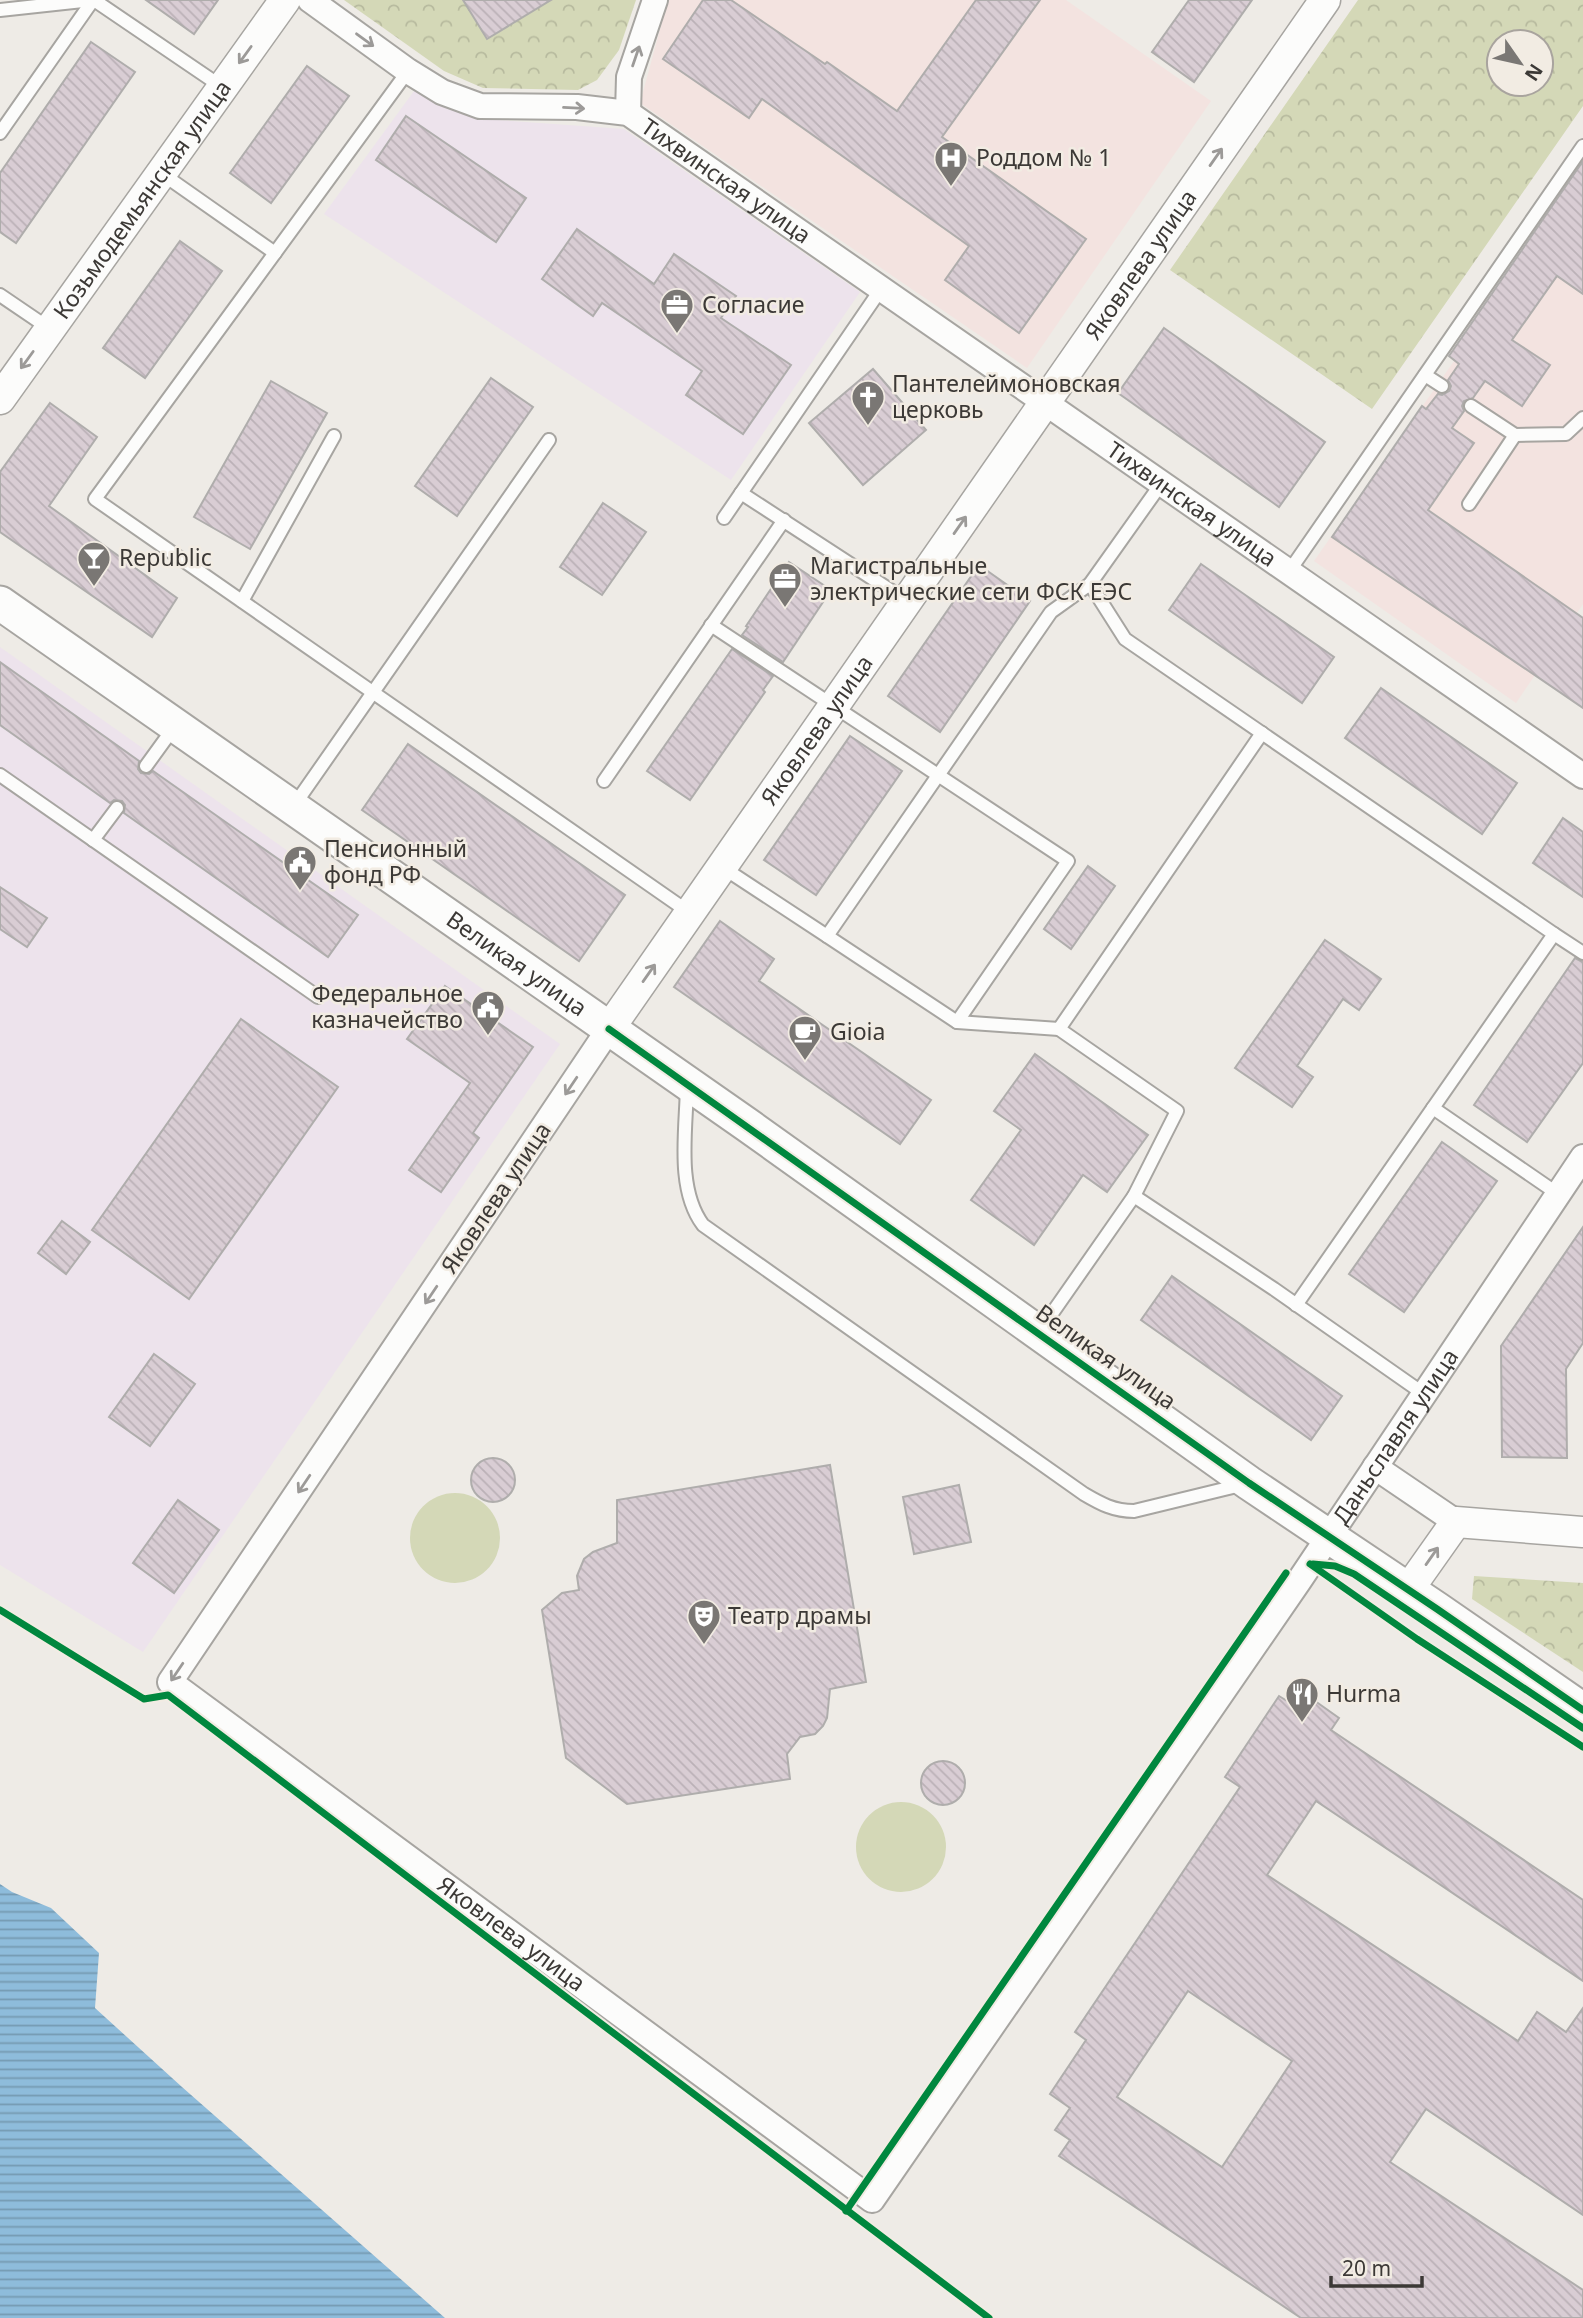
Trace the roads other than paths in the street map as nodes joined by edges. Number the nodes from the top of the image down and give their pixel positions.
1 (93, 0) edge
2 (285, 0) edge
3 (310, 0) edge
4 (655, 0) edge
5 (1325, 0) edge
6 (0, 10) edge
7 (408, 71) junction
8 (222, 87) junction
9 (628, 113) junction
10 (0, 133) edge
11 (1583, 146) edge
12 (161, 173) junction
13 (275, 253) junction
14 (881, 289) junction
15 (0, 295) edge
16 (50, 329) junction
17 (1425, 375) junction
18 (1442, 386) dead end
19 (0, 398) edge
20 (1045, 402) junction
21 (1471, 406) dead end
22 (1583, 418) edge
23 (1515, 435) junction
24 (334, 436) dead end
25 (550, 440) dead end
26 (1161, 484) junction
27 (741, 493) junction
28 (1469, 503) dead end
29 (724, 518) dead end
30 (784, 520) junction
31 (1288, 573) junction
32 (1090, 584) junction
33 (242, 601) junction
34 (907, 602) junction
35 (0, 603) edge
36 (711, 625) junction
37 (373, 692) junction
38 (835, 706) junction
39 (175, 726) junction
40 (1262, 733) junction
41 (146, 766) dead end
42 (938, 774) junction
43 (0, 775) edge
44 (1583, 776) edge
45 (604, 781) dead end
46 (293, 807) junction
47 (117, 808) dead end
48 (93, 840) junction
49 (722, 867) junction
50 (690, 913) junction
51 (1553, 934) junction
52 (827, 936) junction
53 (1583, 953) edge
54 (318, 997) dead end
55 (957, 1022) junction
56 (609, 1029) junction
57 (1059, 1029) junction
58 (687, 1083) junction
59 (1433, 1108) junction
60 (1583, 1157) edge
61 (1558, 1194) junction
62 (1134, 1196) junction
63 (1296, 1305) junction
64 (1039, 1332) junction
65 (1424, 1394) junction
66 (1375, 1467) junction
67 (1249, 1483) junction
68 (1456, 1522) junction
69 (1583, 1532) edge
70 (1329, 1537) junction
71 (1408, 1590) junction
72 (1583, 1710) edge
73 (872, 2200) joint

1 - 6 lane
1 - 8 lane
1 - 10 lane
2 -> 8 street, Козьмодемьянская улица
3 -> 7 street, Тихвинская улица
9 -> 4 street, Тихвинская улица
20 -> 5 street, Яковлева улица
7 -> 9 street, Тихвинская улица
7 - 13 lane
8 - 12 street, Козьмодемьянская улица
9 - 14 street, Тихвинская улица
11 - 17 lane
12 - 13 lane
12 - 16 street, Козьмодемьянская улица
13 - 33 lane
14 - 20 street, Тихвинская улица
14 - 27 lane
15 - 16 lane
16 -> 19 street, Козьмодемьянская улица
17 - 18 lane
17 - 31 lane
20 - 26 street, Тихвинская улица
34 -> 20 street, Яковлева улица
21 - 23 lane
22 - 23 lane
23 - 28 lane
24 - 33 lane
25 - 37 lane
26 - 31 street, Тихвинская улица
26 - 32 lane
27 - 29 lane
27 - 30 lane
30 - 34 lane
30 - 36 lane
31 - 44 street, Тихвинская улица
32 - 40 lane
32 - 42 lane
33 - 37 lane
34 - 38 street, Яковлева улица
35 - 39 main road, Великая улица
36 - 38 lane
36 - 45 lane
37 - 46 lane
37 - 50 lane
38 - 42 lane
38 - 49 street, Яковлева улица
39 - 41 lane
39 - 46 main road, Великая улица
40 - 51 lane
40 - 57 lane
42 - 52 lane
42 - 55 lane
43 - 48 lane
46 - 56 main road, Великая улица
47 - 48 lane
48 - 54 lane
49 - 50 street, Яковлева улица
49 - 52 lane
56 -> 50 street, Яковлева улица
51 - 53 lane
51 - 59 lane
52 - 55 lane
55 - 57 lane
56 - 58 main road, Великая улица
56 -> 73 street, Яковлева улица
57 - 62 lane
58 - 64 main road, Великая улица
58 - 67 lane
59 - 61 lane
59 - 63 lane
60 - 61 street, Даньславля улица
61 - 65 street, Даньславля улица
62 - 63 lane
62 - 64 lane
63 - 65 lane
64 - 67 main road, Великая улица
65 - 66 street, Даньславля улица
66 - 68 street
66 - 70 street, Даньславля улица
67 - 70 main road, Великая улица
68 - 69 street
71 -> 68 street
70 - 71 main road, Великая улица
70 - 73 street, Даньславля улица
71 - 72 main road, Великая улица

